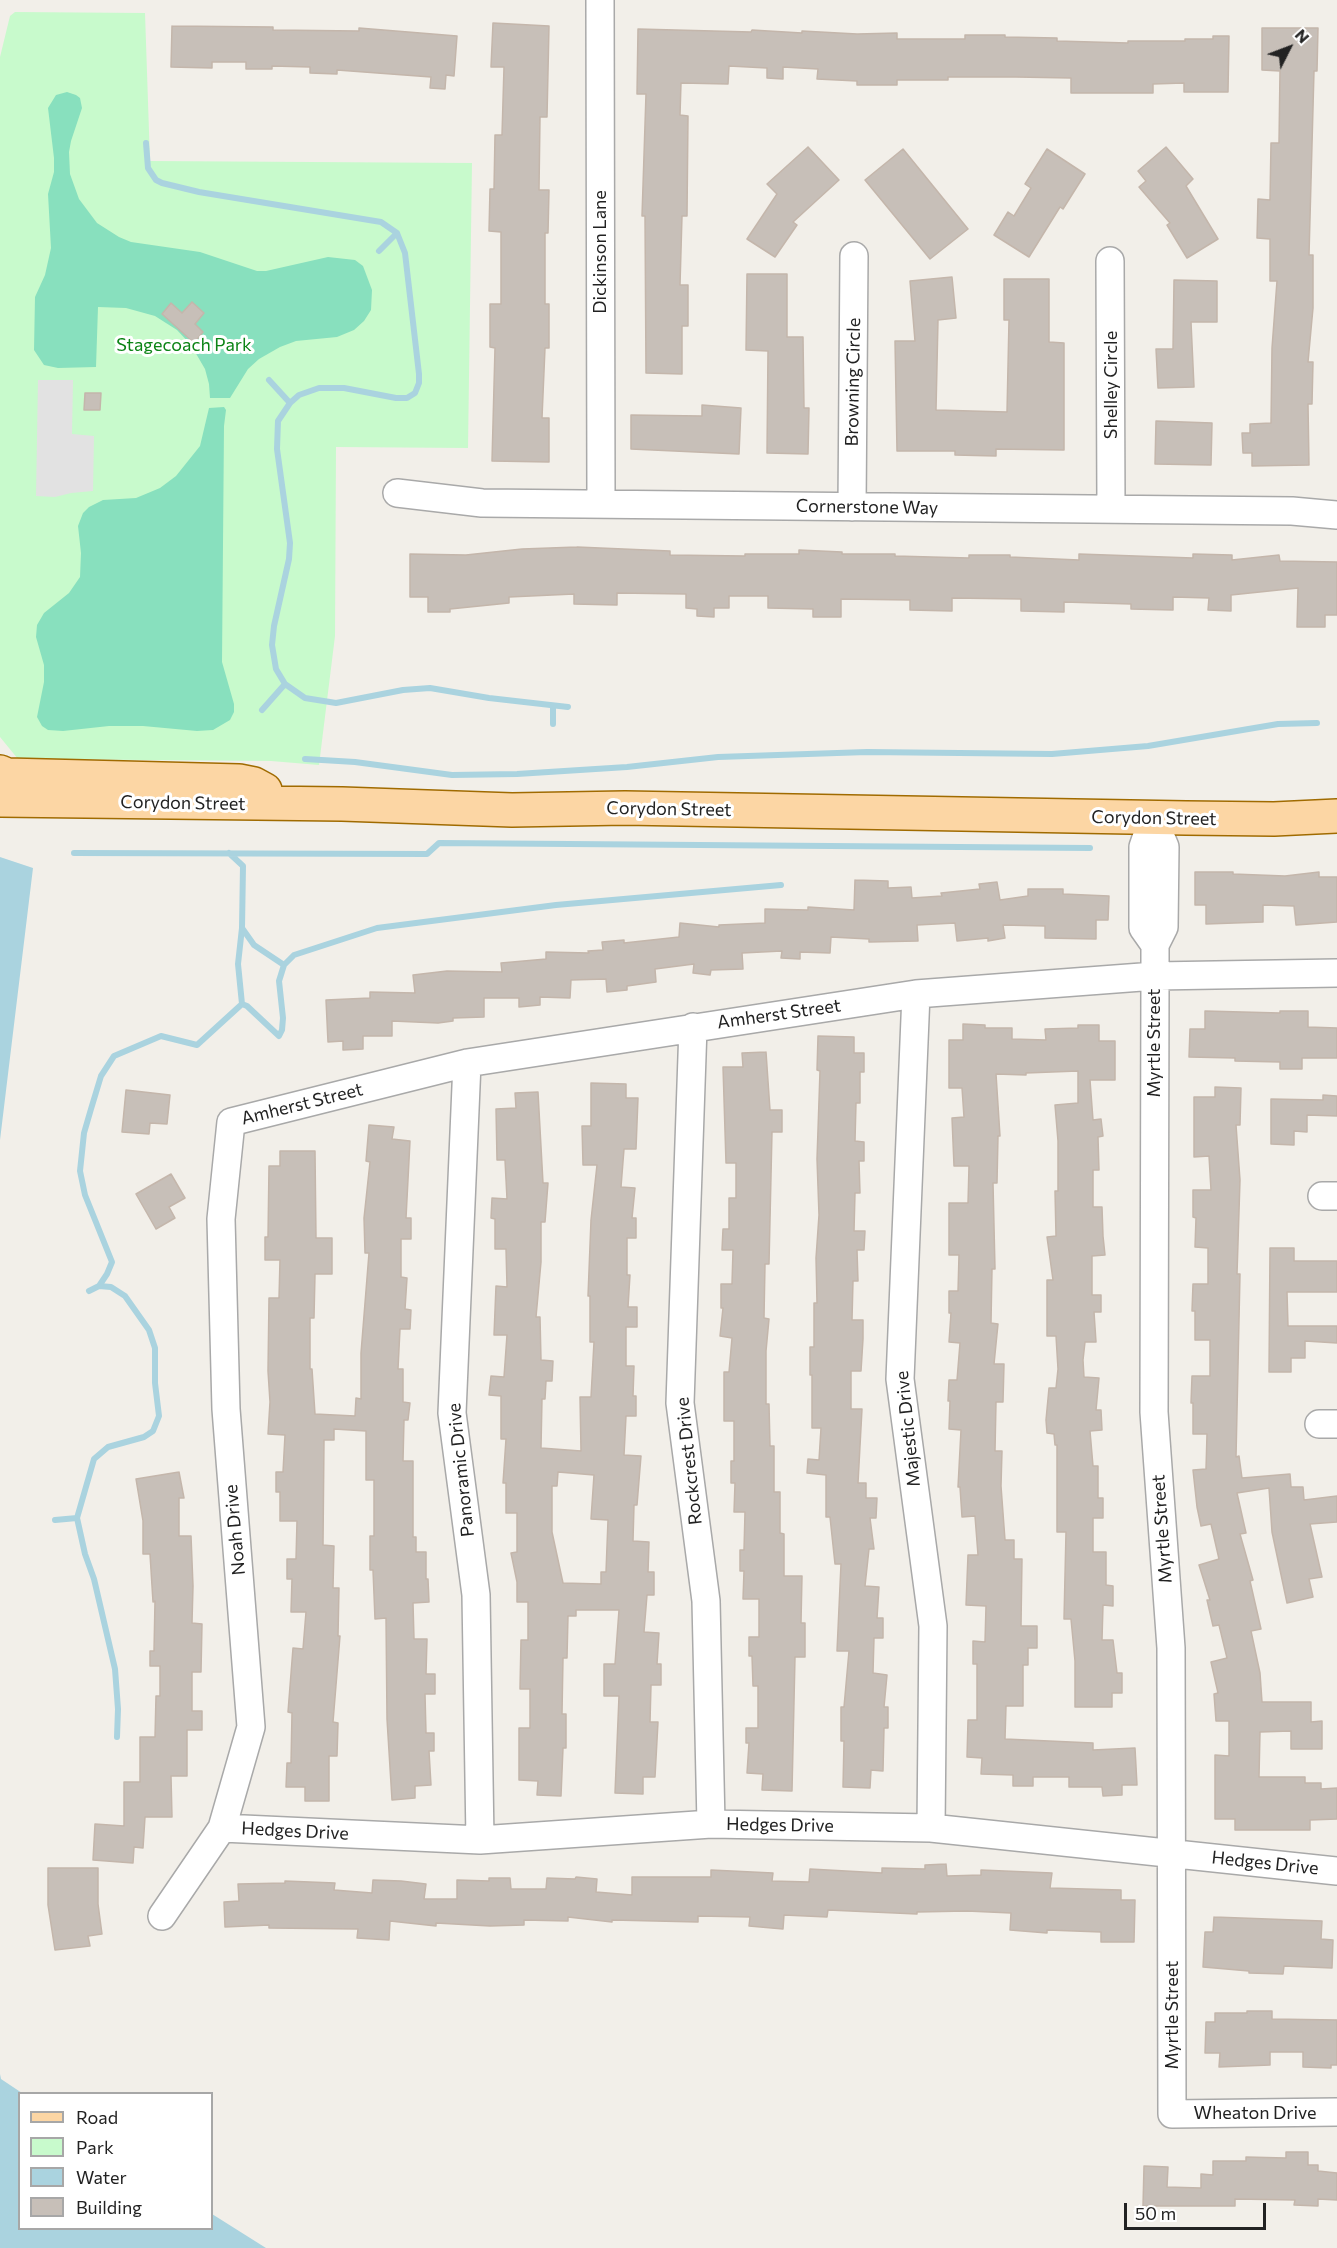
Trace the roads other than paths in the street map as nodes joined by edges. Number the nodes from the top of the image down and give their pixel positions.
1 (600, 0) edge
2 (854, 256) dead end
3 (1110, 261) dead end
4 (397, 493) dead end
5 (601, 504) junction
6 (852, 507) junction
7 (1111, 509) junction
8 (1337, 515) edge
9 (0, 772) edge
10 (0, 800) edge
11 (291, 804) junction
12 (1337, 816) edge
13 (1153, 818) junction
14 (1337, 973) edge
15 (1155, 976) junction
16 (916, 994) junction
17 (693, 1027) junction
18 (467, 1063) junction
19 (231, 1122) joint
20 (711, 1824) junction
21 (222, 1828) junction
22 (931, 1828) junction
23 (480, 1840) junction
24 (1172, 1852) junction
25 (1337, 1871) edge
26 (162, 1916) dead end
27 (1337, 2112) edge
28 (1172, 2114) joint

1 - 5 street, Dickinson Lane
2 - 6 street, Browning Circle
3 - 7 street, Shelley Circle
4 - 5 street, Cornerstone Way
5 - 6 street, Cornerstone Way
6 - 7 street, Cornerstone Way
7 - 8 street, Cornerstone Way
9 - 11 main road
10 - 11 main road, Corydon Street
11 - 13 main road, Corydon Street
12 - 13 main road, Corydon Street
13 - 15 street, Myrtle Street
14 - 15 street, Amherst Street
15 - 16 street, Amherst Street
15 - 24 street, Myrtle Street
16 - 17 street, Amherst Street
16 - 22 street, Majestic Drive
17 - 18 street, Amherst Street
17 - 20 street, Rockcrest Drive
18 - 19 street, Amherst Street
18 - 23 street, Panoramic Drive
19 - 21 street, Noah Drive
20 - 22 street, Hedges Drive
20 - 23 street, Hedges Drive
21 - 23 street, Hedges Drive
21 - 26 street, Noah Drive
22 - 24 street, Hedges Drive
24 - 25 street, Hedges Drive
24 - 28 street, Myrtle Street
27 - 28 street, Wheaton Drive

